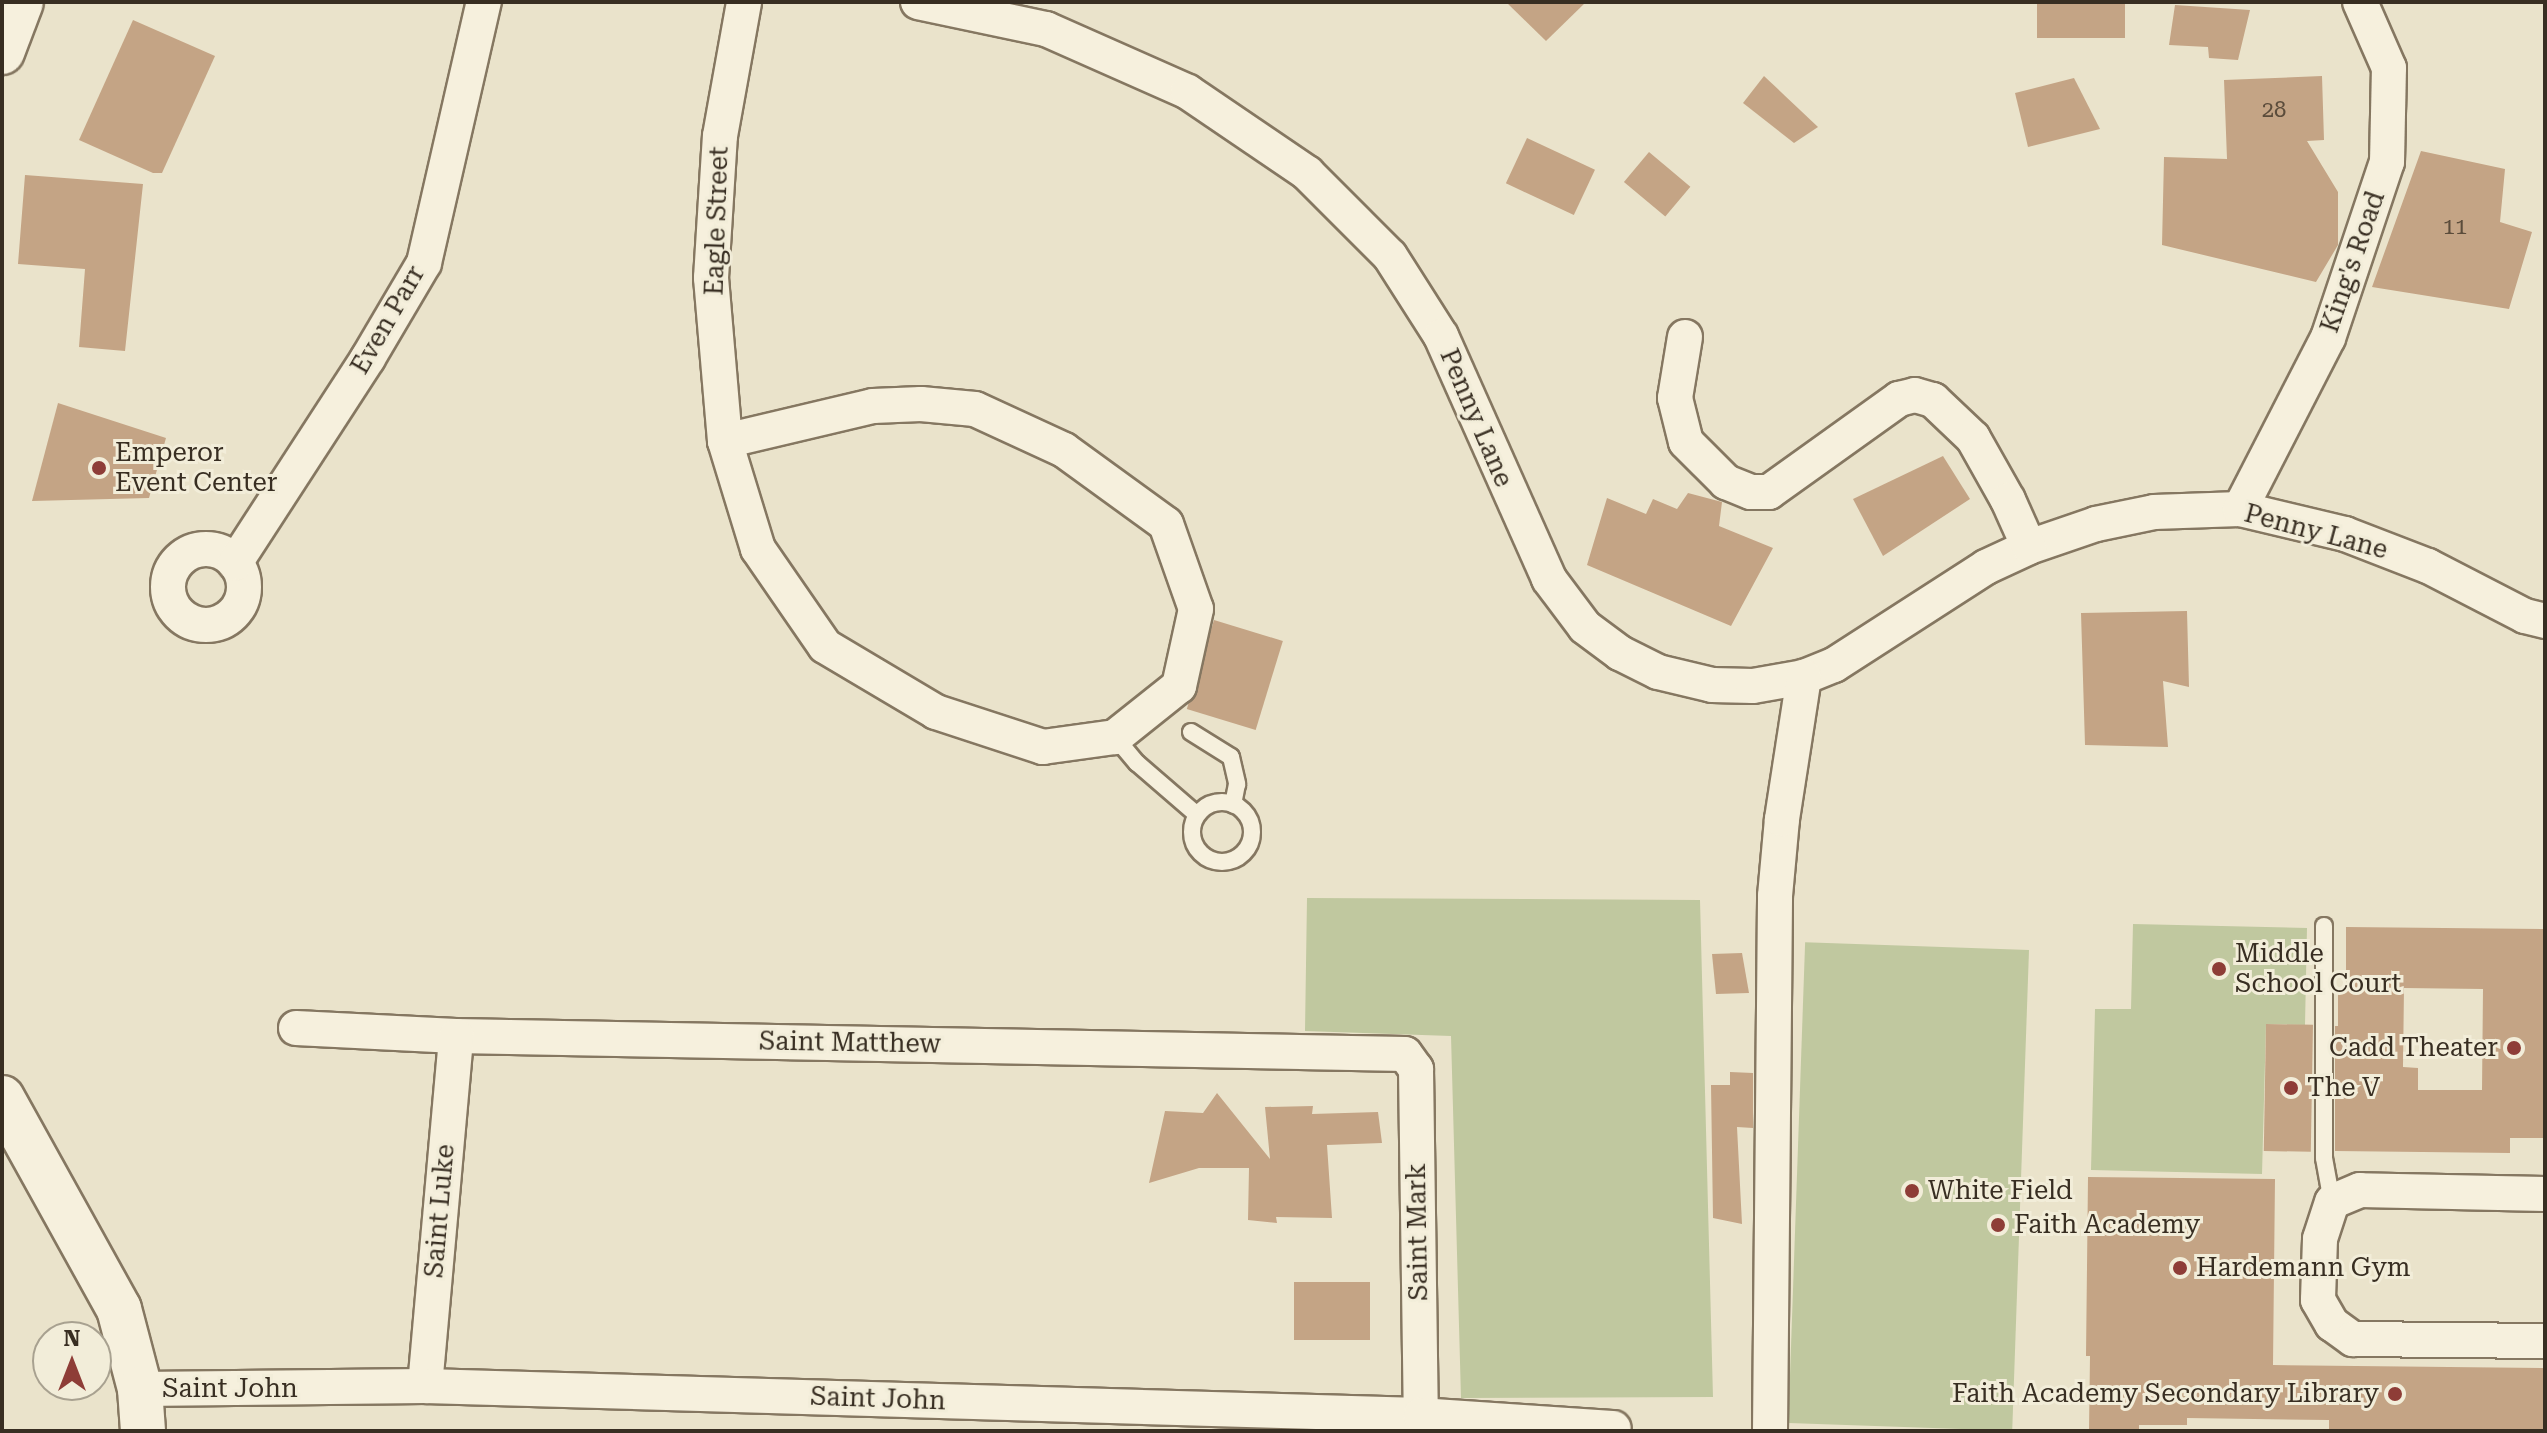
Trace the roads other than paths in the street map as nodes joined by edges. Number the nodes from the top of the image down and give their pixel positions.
1 (484, 2) edge
2 (744, 2) edge
3 (918, 2) edge
4 (2360, 2) edge
5 (1685, 337) dead end
6 (725, 441) junction
7 (2240, 509) junction
8 (2029, 547) junction
9 (235, 563) dead end
10 (2545, 621) edge
11 (1804, 677) junction
12 (1191, 732) dead end
13 (1115, 737) junction
14 (1233, 805) junction
15 (1196, 814) junction
16 (2324, 926) dead end
17 (296, 1028) dead end
18 (456, 1036) junction
19 (1405, 1054) joint
20 (2, 1098) edge
21 (2545, 1194) edge
22 (2332, 1202) junction
23 (2545, 1341) edge
24 (425, 1386) junction
25 (142, 1410) edge
26 (1421, 1415) junction
27 (1614, 1428) dead end
28 (1766, 1430) edge

1 - 9 street, Even Parr
2 - 6 street, Eagle Street
3 - 11 street, Penny Lane
4 - 7 street, King's Road
5 - 8 street
6 - 13 street, Eagle Street
6 - 13 street
7 - 8 street, Penny Lane
7 - 10 street, Penny Lane
8 - 11 street, Penny Lane
11 - 28 street
12 - 14 lane
13 - 15 lane
14 - 15 lane
14 - 15 lane
16 - 22 lane
17 - 18 street, Saint Matthew
18 - 19 street, Saint Matthew
18 - 24 street, Saint Luke
19 - 26 street, Saint Mark
20 - 25 street
21 - 22 street
22 - 23 street
24 - 25 street, Saint John
24 - 26 street, Saint John
26 - 27 street, Saint John

